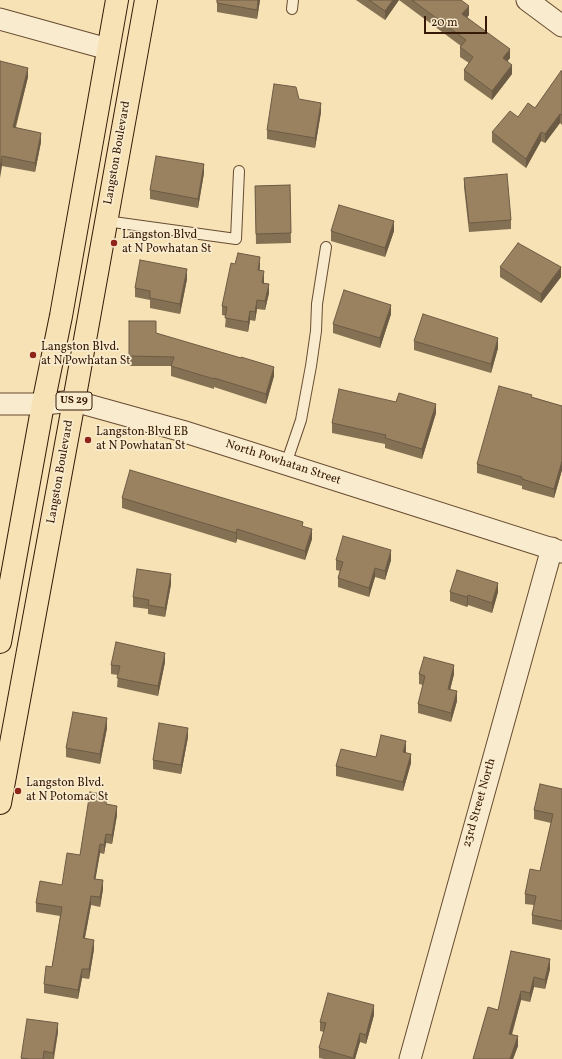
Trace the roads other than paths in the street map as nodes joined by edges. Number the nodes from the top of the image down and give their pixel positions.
1 (117, 0) edge
2 (146, 0) edge
3 (527, 0) edge
4 (0, 19) edge
5 (562, 26) edge
6 (108, 48) junction
7 (239, 171) dead end
8 (106, 221) junction
9 (326, 247) dead end
10 (74, 401) junction
11 (0, 404) edge
12 (43, 404) junction
13 (286, 464) junction
14 (557, 550) edge
15 (0, 642) edge
16 (0, 802) edge
17 (410, 1059) edge

1 - 6 main road, US 29
2 - 8 main road, Langston Boulevard / US 29
3 - 5 street
4 - 6 street
6 - 12 main road, US 29
7 - 8 lane
8 - 10 main road, Langston Boulevard / US 29
9 - 13 lane
10 - 12 street, North Powhatan Street
10 - 13 street, North Powhatan Street
10 - 16 main road, Langston Boulevard / US 29
11 - 12 street, North Powhatan Street
12 - 15 main road, US 29
13 - 14 street, North Powhatan Street
14 - 17 street, 23rd Street North

